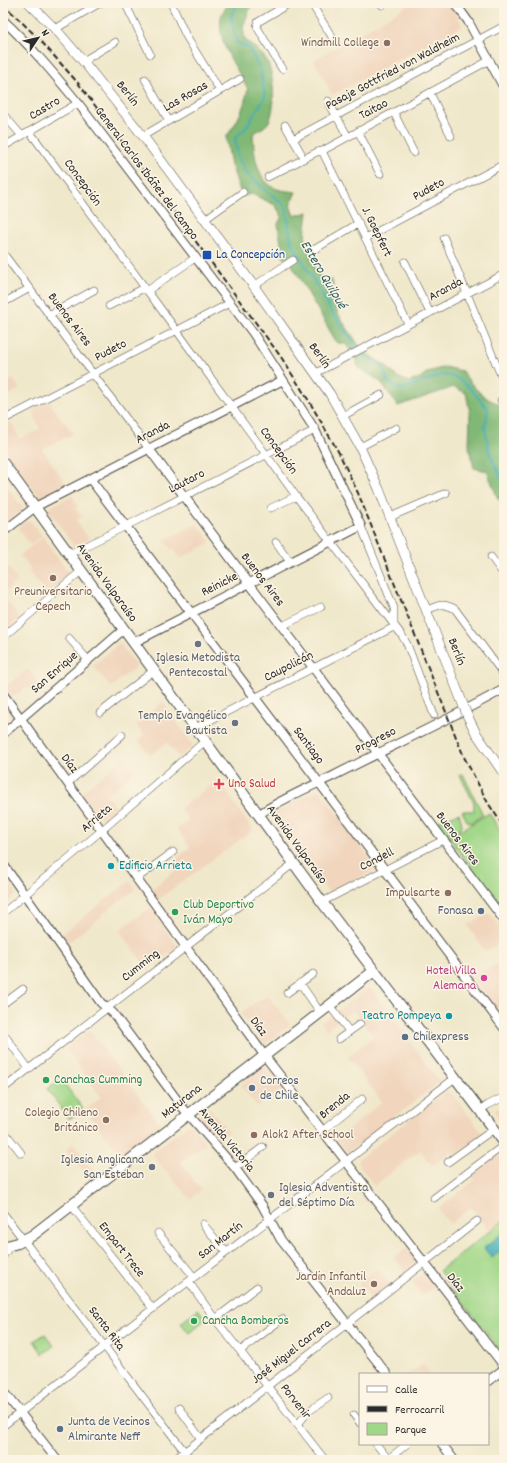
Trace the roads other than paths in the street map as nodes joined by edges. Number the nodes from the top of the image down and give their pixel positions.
1 (28, 3) edge
2 (100, 3) edge
3 (125, 3) edge
4 (171, 3) edge
5 (290, 3) edge
6 (311, 3) edge
7 (455, 3) edge
8 (3, 20) edge
9 (504, 26) edge
10 (55, 29) junction
11 (332, 37) dead end
12 (478, 39) junction
13 (115, 42) dead end
14 (150, 54) dead end
15 (490, 60) junction
16 (83, 61) junction
17 (282, 69) dead end
18 (145, 79) dead end
19 (240, 79) dead end
20 (503, 85) edge
21 (220, 91) junction
22 (430, 93) junction
23 (328, 100) dead end
24 (78, 103) junction
25 (394, 113) junction
26 (3, 114) edge
27 (336, 116) junction
28 (169, 121) junction
29 (285, 125) dead end
30 (358, 131) junction
31 (30, 132) junction
32 (22, 136) junction
33 (143, 136) junction
34 (451, 136) dead end
35 (348, 137) junction
36 (293, 139) junction
37 (4, 146) edge
38 (322, 151) junction
39 (300, 153) dead end
40 (414, 153) dead end
41 (504, 164) edge
42 (380, 174) dead end
43 (268, 177) dead end
44 (244, 192) dead end
45 (204, 220) junction
46 (358, 223) junction
47 (365, 238) junction
48 (444, 238) dead end
49 (311, 250) dead end
50 (4, 258) edge
51 (196, 258) junction
52 (293, 260) dead end
53 (405, 262) dead end
54 (504, 274) edge
55 (254, 286) junction
56 (30, 288) junction
57 (145, 289) junction
58 (94, 290) dead end
59 (466, 293) junction
60 (3, 303) edge
61 (230, 303) junction
62 (109, 306) dead end
63 (430, 313) junction
64 (49, 315) junction
65 (408, 324) junction
66 (177, 331) junction
67 (316, 372) junction
68 (94, 374) junction
69 (283, 380) junction
70 (504, 383) edge
71 (381, 395) dead end
72 (231, 407) junction
73 (343, 416) junction
74 (3, 420) edge
75 (396, 428) dead end
76 (315, 430) junction
77 (360, 446) junction
78 (149, 448) junction
79 (267, 455) junction
80 (3, 463) edge
81 (91, 480) junction
82 (446, 493) dead end
83 (185, 496) junction
84 (296, 496) junction
85 (35, 508) junction
86 (271, 508) dead end
87 (390, 517) junction
88 (126, 526) junction
89 (361, 526) junction
90 (3, 532) edge
91 (331, 541) junction
92 (276, 542) dead end
93 (69, 554) junction
94 (491, 557) dead end
95 (290, 562) junction
96 (81, 571) junction
97 (504, 575) edge
98 (249, 583) junction
99 (321, 607) dead end
100 (427, 610) junction
101 (192, 613) junction
102 (282, 626) junction
103 (394, 627) junction
104 (124, 630) junction
105 (3, 637) edge
106 (69, 638) dead end
107 (133, 643) junction
108 (88, 660) junction
109 (313, 668) junction
110 (153, 671) junction
111 (504, 675) edge
112 (504, 688) edge
113 (3, 694) edge
114 (256, 698) junction
115 (100, 713) dead end
116 (434, 715) dead end
117 (21, 718) junction
118 (195, 728) junction
119 (3, 734) edge
120 (122, 735) dead end
121 (205, 741) junction
122 (378, 753) junction
123 (504, 774) edge
124 (320, 782) junction
125 (68, 783) junction
126 (258, 815) junction
127 (101, 831) junction
128 (444, 840) junction
129 (173, 852) dead end
130 (294, 863) junction
131 (3, 864) edge
132 (384, 871) junction
133 (136, 879) junction
134 (25, 894) junction
135 (322, 902) junction
136 (3, 913) edge
137 (504, 920) edge
138 (185, 947) junction
139 (374, 971) junction
140 (313, 974) dead end
141 (300, 984) junction
142 (23, 990) dead end
143 (287, 993) dead end
144 (3, 1004) edge
145 (329, 1005) junction
146 (107, 1008) junction
147 (320, 1012) junction
148 (360, 1024) dead end
149 (504, 1028) edge
150 (349, 1031) junction
151 (3, 1033) edge
152 (339, 1039) dead end
153 (264, 1055) junction
154 (29, 1069) junction
155 (455, 1078) junction
156 (3, 1089) edge
157 (504, 1097) edge
158 (362, 1099) dead end
159 (480, 1110) junction
160 (188, 1114) junction
161 (494, 1129) junction
162 (322, 1131) junction
163 (3, 1132) edge
164 (504, 1142) edge
165 (504, 1145) edge
166 (263, 1147) dead end
167 (21, 1153) dead end
168 (346, 1161) junction
169 (448, 1162) dead end
170 (234, 1168) junction
171 (434, 1198) dead end
172 (71, 1205) junction
173 (3, 1213) edge
174 (269, 1219) junction
175 (477, 1221) dead end
176 (203, 1224) dead end
177 (158, 1232) dead end
178 (24, 1241) junction
179 (7, 1247) edge
180 (226, 1252) junction
181 (3, 1256) edge
182 (425, 1264) junction
183 (191, 1279) junction
184 (257, 1287) dead end
185 (153, 1309) junction
186 (215, 1319) junction
187 (282, 1319) dead end
188 (347, 1324) junction
189 (104, 1346) junction
190 (240, 1351) junction
191 (504, 1366) edge
192 (504, 1369) edge
193 (385, 1373) edge
194 (489, 1380) edge
195 (268, 1386) junction
196 (3, 1391) edge
197 (328, 1398) dead end
198 (179, 1408) dead end
199 (20, 1412) junction
200 (354, 1415) dead end
201 (359, 1422) edge
202 (298, 1424) junction
203 (3, 1426) edge
204 (201, 1439) junction
205 (377, 1445) edge
206 (406, 1445) edge
207 (443, 1445) edge
208 (185, 1452) junction
209 (58, 1460) edge
210 (174, 1460) edge
211 (191, 1460) edge
212 (325, 1460) edge
213 (388, 1460) edge
214 (454, 1460) edge

1 - 10 main road, Berlín
2 - 10 street
3 - 14 street
4 - 21 street
5 - 17 street
6 - 11 street
7 - 12 street
8 - 24 street, General Carlos Ibáñez del Campo
9 - 12 street, Pasaje Gottfried von Waldheim
10 - 16 main road, Berlín
12 - 15 street
12 - 27 street, Pasaje Gottfried von Waldheim
13 - 16 street
15 - 20 street
15 - 22 street, Taitao
16 - 33 main road, Berlín
18 - 28 street
19 - 21 street, Las Rosas
21 - 28 street, Las Rosas
22 - 25 street, Taitao
22 - 34 street
23 - 27 street
24 - 31 street, Castro
24 - 51 street, General Carlos Ibáñez del Campo
25 - 30 street, Taitao
25 - 40 street
26 - 32 street
27 - 35 street
27 - 36 street, Pasaje Gottfried von Waldheim
28 - 33 street, Las Rosas
29 - 36 street
30 - 35 street, Taitao
30 - 42 street
31 - 32 street, Castro
31 - 57 street, Concepción
32 - 37 street, Castro
33 - 45 main road, Berlín
35 - 38 street, Taitao
36 - 39 street
38 - 43 street, Taitao
38 - 46 street, J. Goepfert
41 - 47 street, Pudeto
44 - 45 street
45 - 55 main road, Berlín
46 - 47 street, J. Goepfert
46 - 49 street
47 - 65 street, J. Goepfert
48 - 59 street
50 - 56 street, Buenos Aires
51 - 57 street
51 - 61 street, General Carlos Ibáñez del Campo
52 - 55 street
53 - 63 street
54 - 59 street, Aranda
55 - 67 main road, Berlín
56 - 60 street
56 - 64 street, Buenos Aires
57 - 62 street
57 - 66 street, Concepción
58 - 64 street
59 - 63 street, Aranda
59 - 70 street
61 - 66 street, Pudeto
61 - 69 street, General Carlos Ibáñez del Campo
63 - 65 street, Aranda
64 - 68 street, Buenos Aires
65 - 67 street, Aranda
66 - 68 street, Pudeto
66 - 72 street, Concepción
67 - 73 main road, Berlín
68 - 74 street, Pudeto
68 - 78 street, Buenos Aires
69 - 72 street, Aranda
69 - 76 street, General Carlos Ibáñez del Campo
71 - 73 street
72 - 78 street, Aranda
72 - 79 street, Concepción
73 - 77 main road, Berlín
75 - 77 street
76 - 79 street, Lautaro
76 - 89 street, General Carlos Ibáñez del Campo
77 - 87 main road, Berlín
78 - 81 street, Aranda
78 - 83 street, Buenos Aires
79 - 83 street, Lautaro
79 - 84 street, Concepción
80 - 85 main road, Avenida Valparaíso
81 - 85 street, Aranda
81 - 88 street, Santiago
82 - 87 street
83 - 88 street, Lautaro
83 - 98 street, Buenos Aires
84 - 86 street
84 - 91 street, Concepción
85 - 90 street, Aranda
85 - 93 main road, Avenida Valparaíso
87 - 100 main road, Berlín
88 - 93 street, Lautaro
88 - 101 street, Santiago
89 - 91 street, Reinicke
89 - 103 street, General Carlos Ibáñez del Campo
91 - 95 street, Reinicke
91 - 103 street, Concepción
92 - 95 street
93 - 96 main road, Avenida Valparaíso
94 - 97 street
95 - 98 street, Reinicke
96 - 104 main road, Avenida Valparaíso
96 - 105 street
98 - 101 street, Reinicke
98 - 102 street, Buenos Aires
99 - 102 street
100 - 111 street
100 - 123 main road, Berlín
101 - 107 street, Reinicke
101 - 114 street, Santiago
102 - 109 street, Buenos Aires
103 - 109 street, Caupolicán
103 - 116 street
104 - 107 main road, Avenida Valparaíso
104 - 108 street, San Enrique
106 - 108 street
107 - 110 main road, Avenida Valparaíso
108 - 117 street, San Enrique
109 - 114 street, Caupolicán
109 - 122 street, Buenos Aires
110 - 115 street
110 - 118 main road, Avenida Valparaíso
112 - 122 street, Progreso
113 - 117 street, Díaz
114 - 118 street, Caupolicán
114 - 124 street, Santiago
117 - 119 street, San Enrique
117 - 125 street, Díaz
118 - 121 main road, Avenida Valparaíso
120 - 125 street
121 - 126 main road, Avenida Valparaíso
121 - 127 street, Arrieta
122 - 124 street, Progreso
122 - 128 street, Buenos Aires
124 - 126 street, Progreso
124 - 132 street, Santiago
125 - 127 street, Díaz
126 - 130 main road, Avenida Valparaíso
127 - 133 street, Díaz
127 - 134 street, Arrieta
128 - 132 street, Condell
128 - 137 street, Buenos Aires
129 - 133 street
130 - 135 main road, Avenida Valparaíso
130 - 138 street, Cumming
131 - 134 street, Avenida Victoria
132 - 135 street, Condell
132 - 149 street, Santiago
133 - 138 street, Díaz
134 - 136 street, Arrieta
134 - 146 street, Avenida Victoria
135 - 139 main road, Avenida Valparaíso
138 - 146 street, Cumming
138 - 153 street, Díaz
139 - 145 main road, Maturana
139 - 155 main road, Avenida Valparaíso
140 - 141 street
141 - 143 street
141 - 147 street
142 - 144 street
145 - 147 main road, Maturana
145 - 150 street
146 - 154 street, Cumming
146 - 160 street, Avenida Victoria
147 - 153 main road, Maturana
148 - 150 street
150 - 152 street
151 - 154 street
153 - 160 main road, Maturana
153 - 162 street, Díaz
154 - 156 street, Cumming
155 - 159 main road, Avenida Valparaíso
155 - 168 street, San Martín
157 - 159 street
158 - 162 street, Brenda
159 - 161 main road, Avenida Valparaíso
160 - 170 street, Avenida Victoria
160 - 172 main road, Maturana
161 - 164 main road, Avenida Valparaíso
161 - 169 street
162 - 168 street, Díaz
163 - 167 street
165 - 171 street
166 - 170 street
168 - 174 street, San Martín
168 - 182 street, Díaz
170 - 174 street, Avenida Victoria
172 - 178 main road, Maturana
172 - 185 street, Empart Trece
173 - 178 street, Santa Rita
174 - 180 street, San Martín
174 - 188 street, Avenida Victoria
175 - 182 street, José Miguel Carrera
176 - 180 street
177 - 183 street, Porvenir
178 - 179 main road, Maturana
178 - 189 street, Santa Rita
179 - 181 street
180 - 183 street, San Martín
182 - 188 street, José Miguel Carrera
182 - 191 street, Díaz
183 - 185 street, San Martín
183 - 186 street, Porvenir
184 - 186 street
185 - 189 street, San Martín
186 - 190 street, Porvenir
187 - 190 street
188 - 193 street, Avenida Victoria
188 - 195 street, José Miguel Carrera
189 - 199 street, San Martín
189 - 208 street, Santa Rita
190 - 195 street, Porvenir
192 - 194 street
195 - 202 street, Porvenir
195 - 204 street, José Miguel Carrera
196 - 199 street
197 - 202 street
198 - 204 street
199 - 203 street, San Martín
199 - 209 street
200 - 201 street
202 - 212 street, Porvenir
204 - 208 street, José Miguel Carrera
205 - 213 street
206 - 213 street
207 - 214 street
208 - 210 street, José Miguel Carrera
208 - 211 street, Santa Rita

